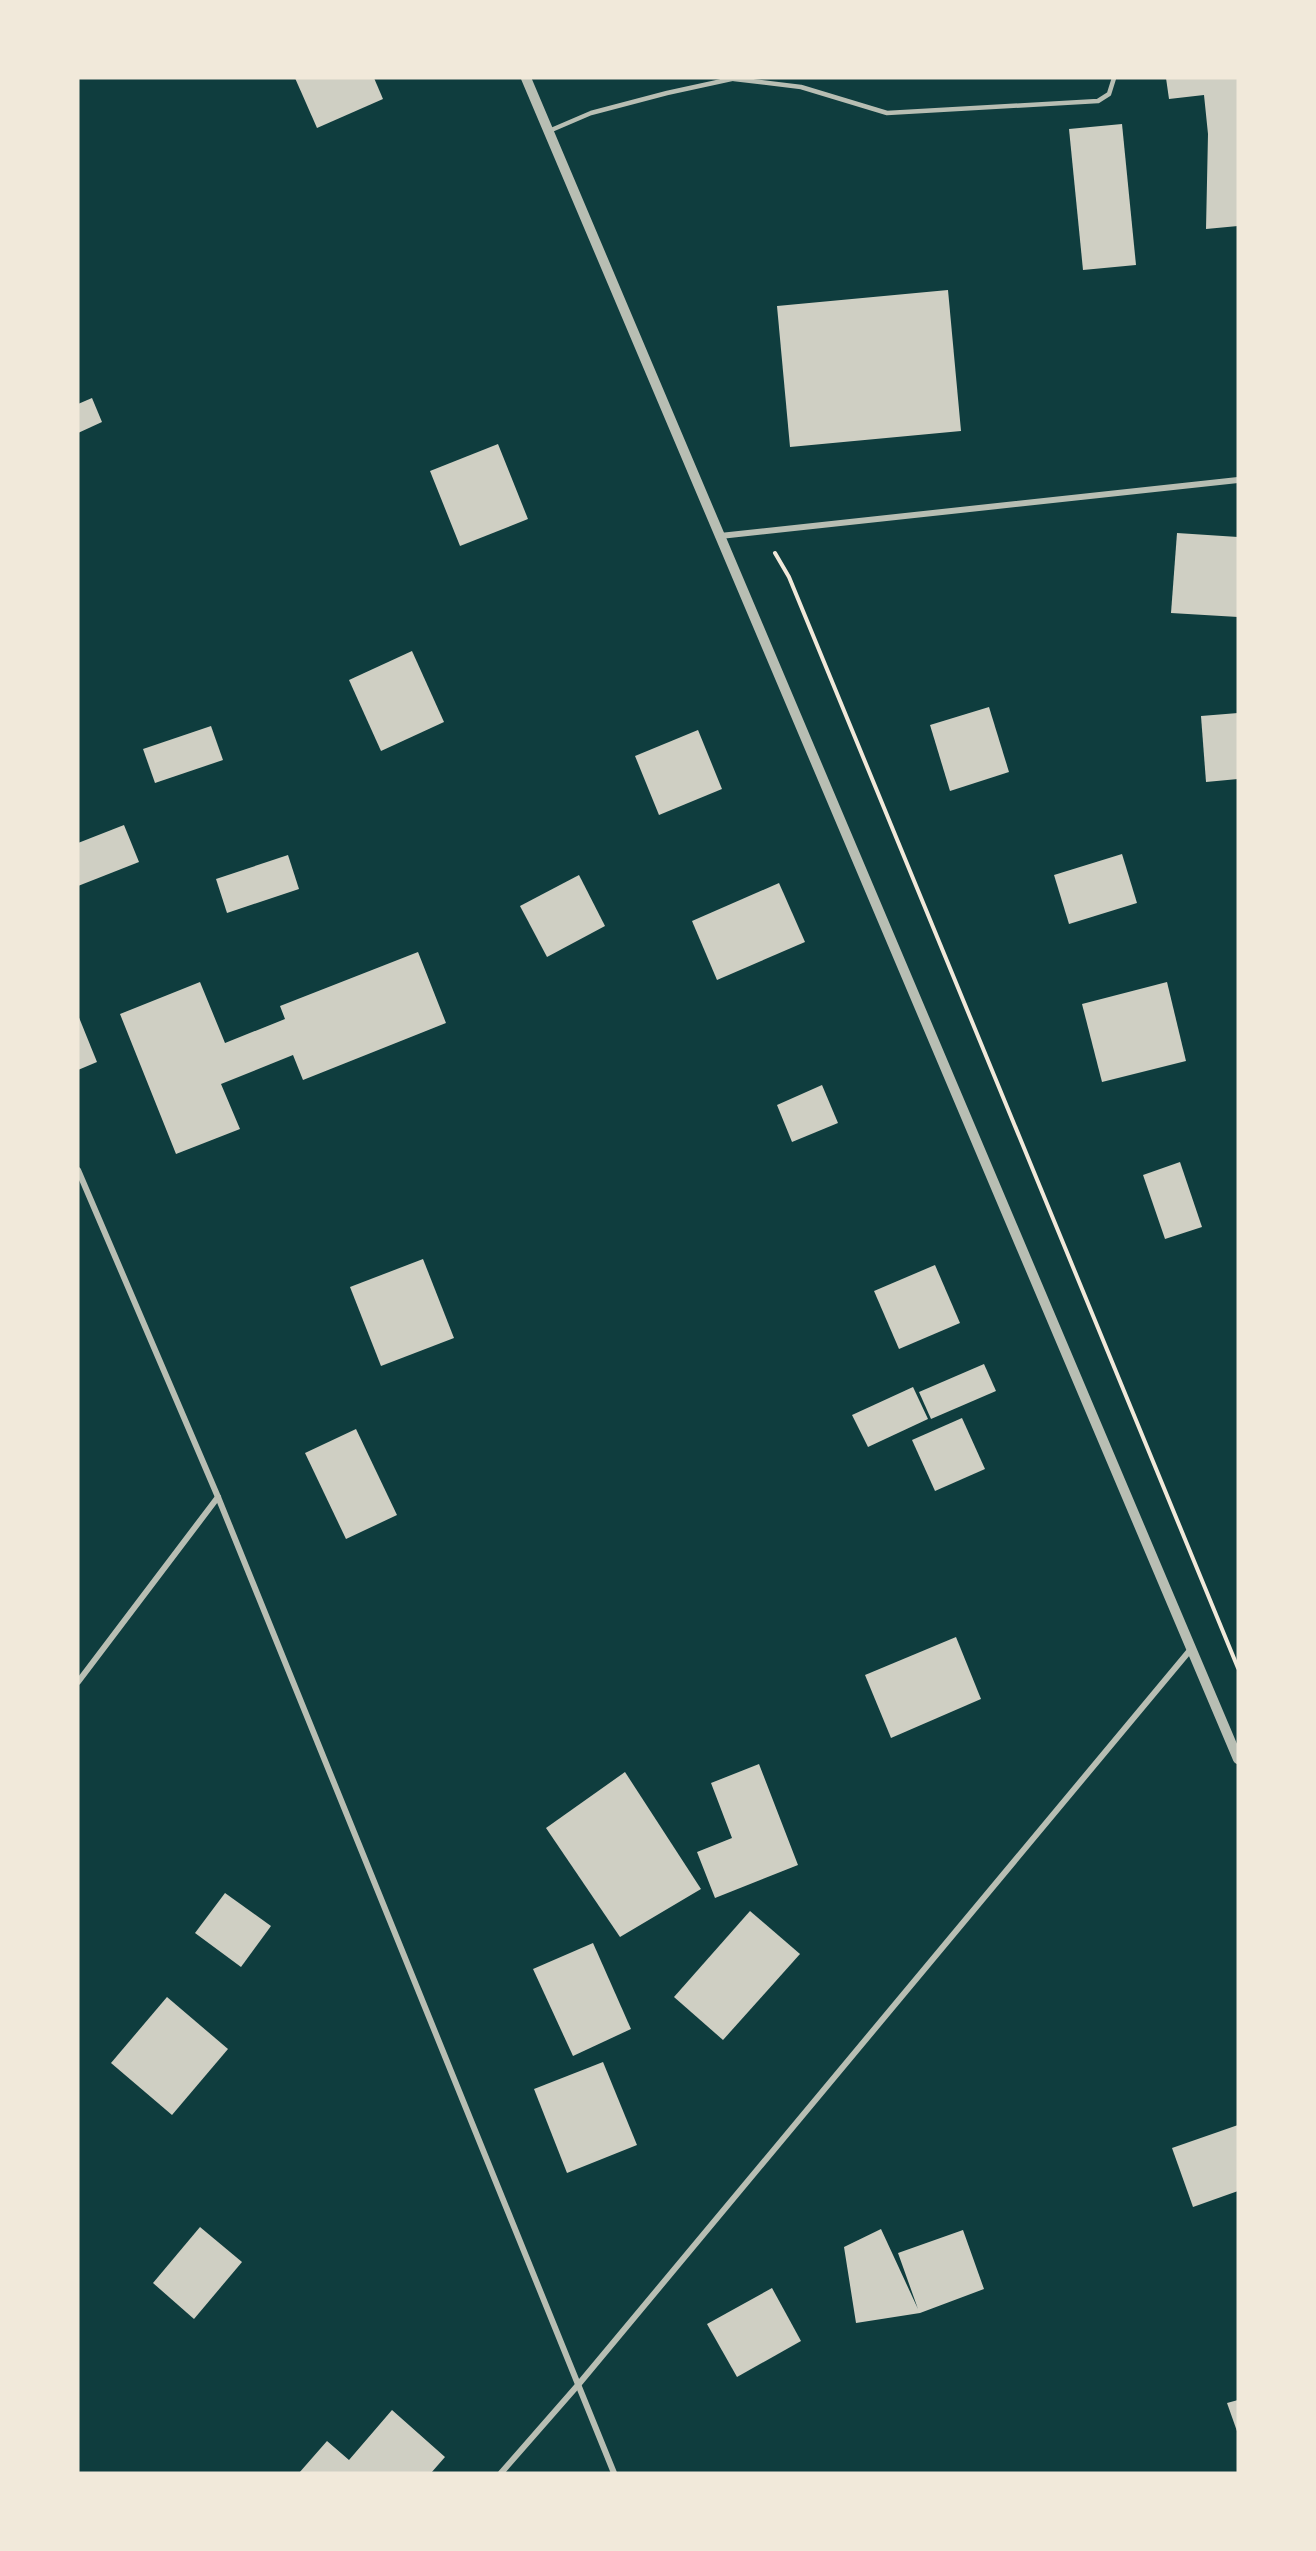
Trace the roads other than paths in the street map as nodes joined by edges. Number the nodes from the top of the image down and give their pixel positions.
1 (526, 78) edge
2 (735, 78) edge
3 (1114, 78) edge
4 (549, 131) junction
5 (1238, 480) edge
6 (719, 536) junction
7 (78, 1170) edge
8 (218, 1497) junction
9 (1191, 1648) junction
10 (78, 1682) edge
11 (1238, 1759) edge
12 (578, 2385) junction
13 (501, 2473) edge
14 (614, 2473) edge

1 - 4 street
2 - 3 lane
2 - 4 lane
4 - 6 street
5 - 6 street
6 - 9 street
7 - 8 street
8 - 10 street
8 - 12 street
9 - 11 street
9 - 12 street
12 - 13 street
12 - 14 street

